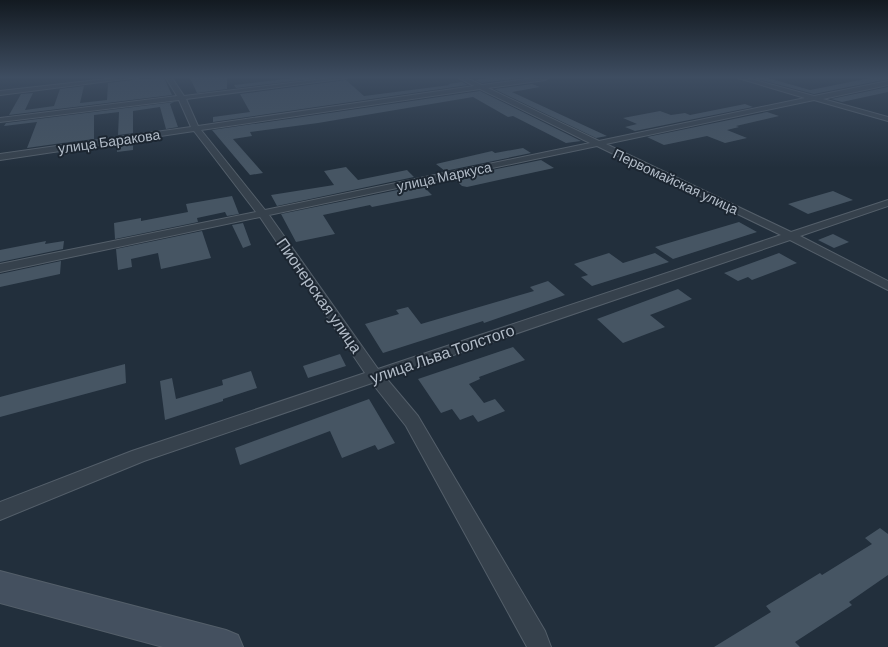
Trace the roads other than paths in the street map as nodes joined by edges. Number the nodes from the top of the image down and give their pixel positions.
1 (98, 108) edge
2 (187, 108) edge
3 (337, 108) edge
4 (525, 108) edge
5 (766, 108) edge
6 (850, 108) edge
7 (888, 119) edge
8 (0, 120) edge
9 (196, 129) junction
10 (597, 143) junction
11 (0, 157) edge
12 (888, 203) edge
13 (263, 214) junction
14 (789, 235) junction
15 (0, 268) edge
16 (888, 286) edge
17 (375, 376) junction
18 (0, 511) edge
19 (0, 587) edge
20 (226, 647) edge
21 (539, 647) edge

1 - 8 street
2 - 9 street, Пионерская улица
3 - 9 street, улица Баракова
4 - 10 street, Первомайская улица
5 - 10 street, улица Маркуса
6 - 7 street
9 - 11 street, улица Баракова
9 - 13 street, Пионерская улица
10 - 13 street, улица Маркуса
10 - 14 street, Первомайская улица
12 - 14 street, улица Льва Толстого
13 - 15 street, улица Маркуса
13 - 17 street, Пионерская улица
14 - 16 street, Первомайская улица
14 - 17 street, улица Льва Толстого
17 - 18 street, улица Льва Толстого
17 - 21 street, Пионерская улица
19 - 20 main road

